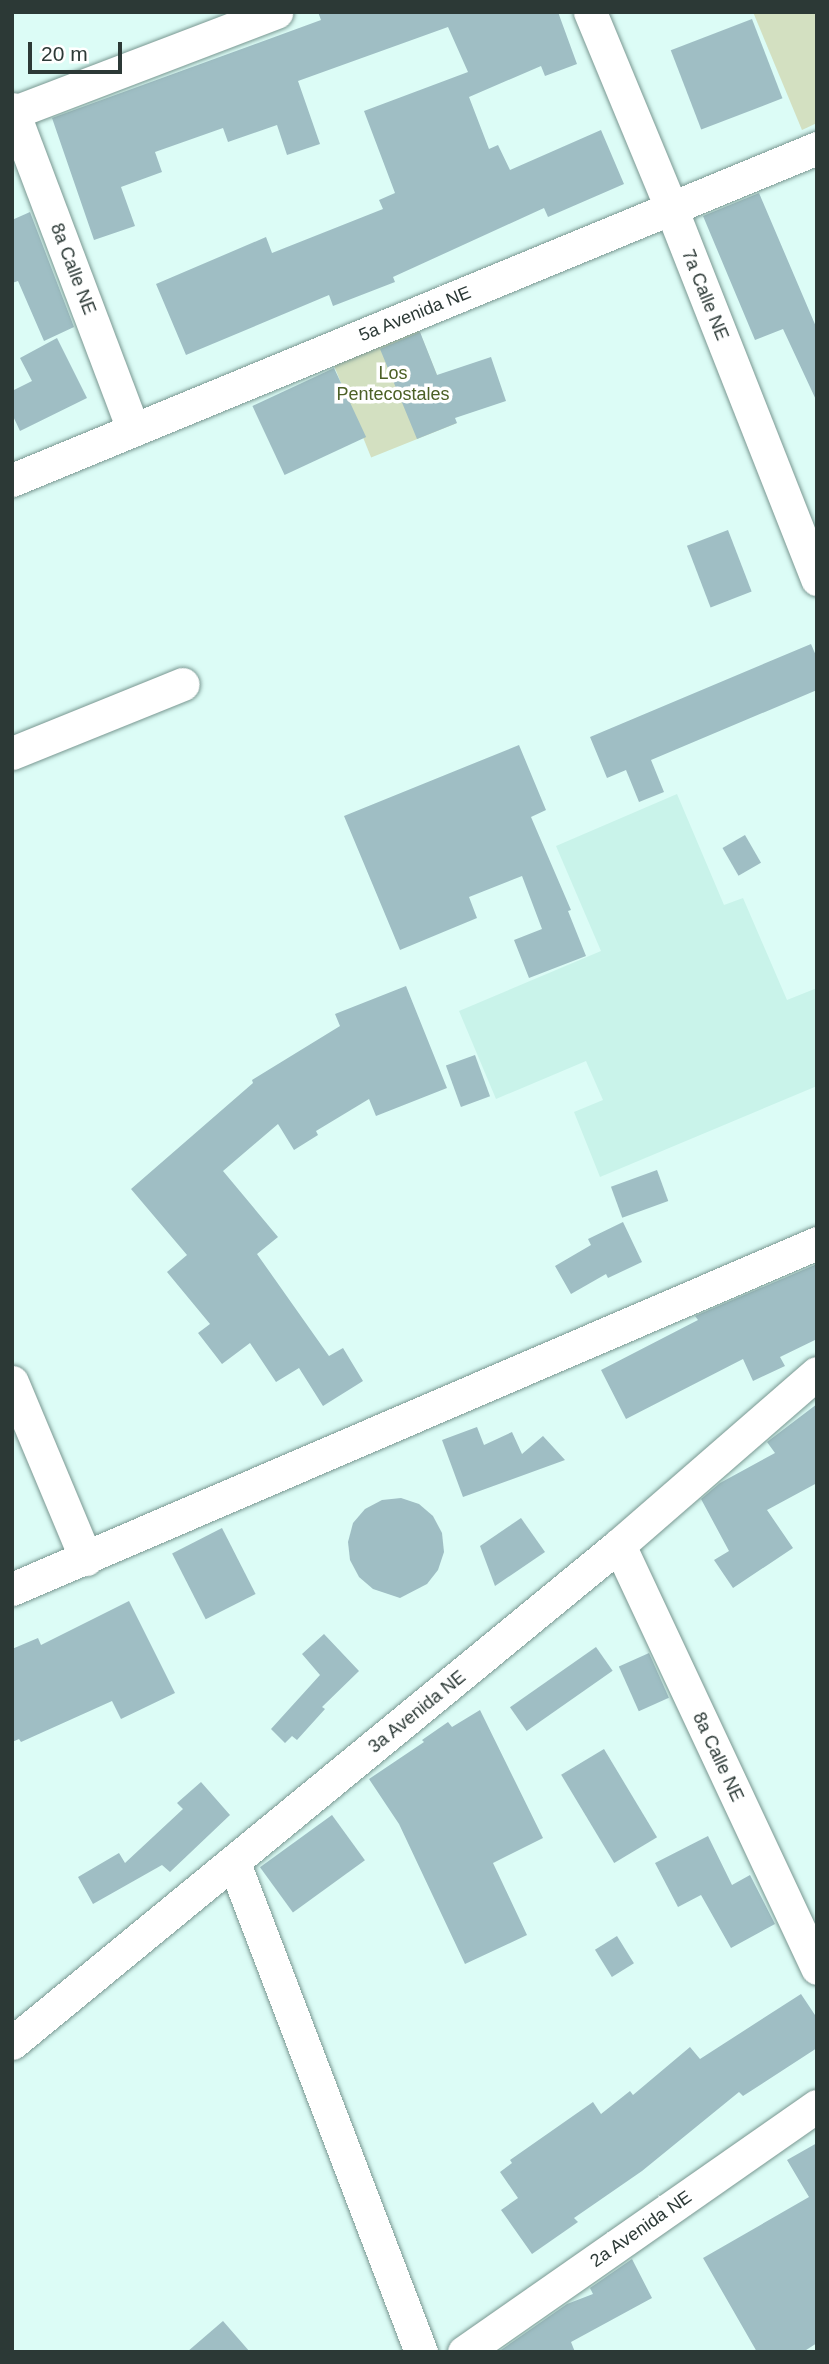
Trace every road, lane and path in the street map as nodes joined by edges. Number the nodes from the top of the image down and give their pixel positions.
1 (276, 12) edge
2 (590, 12) edge
3 (13, 111) edge
4 (817, 148) edge
5 (671, 208) junction
6 (133, 430) junction
7 (12, 480) edge
8 (817, 579) edge
9 (183, 684) dead end
10 (12, 753) edge
11 (817, 1243) edge
12 (817, 1373) edge
13 (12, 1382) edge
14 (620, 1545) junction
15 (86, 1559) junction
16 (12, 1589) edge
17 (234, 1863) junction
18 (817, 1968) edge
19 (12, 2043) edge
20 (817, 2106) edge
21 (421, 2352) edge
22 (464, 2352) edge

1 - 3 street
2 - 5 street, 7a Calle NE
3 - 6 street, 8a Calle NE
4 - 5 street, 5a Avenida NE
5 - 6 street, 5a Avenida NE
5 - 8 street, 7a Calle NE
6 - 7 street, 5a Avenida NE
9 - 10 street
11 - 15 street
12 - 14 street, 3a Avenida NE
13 - 15 street
14 - 17 street, 3a Avenida NE
14 - 18 street, 8a Calle NE
15 - 16 street
17 - 19 street, 3a Avenida NE
17 - 21 street
20 - 22 street, 2a Avenida NE

